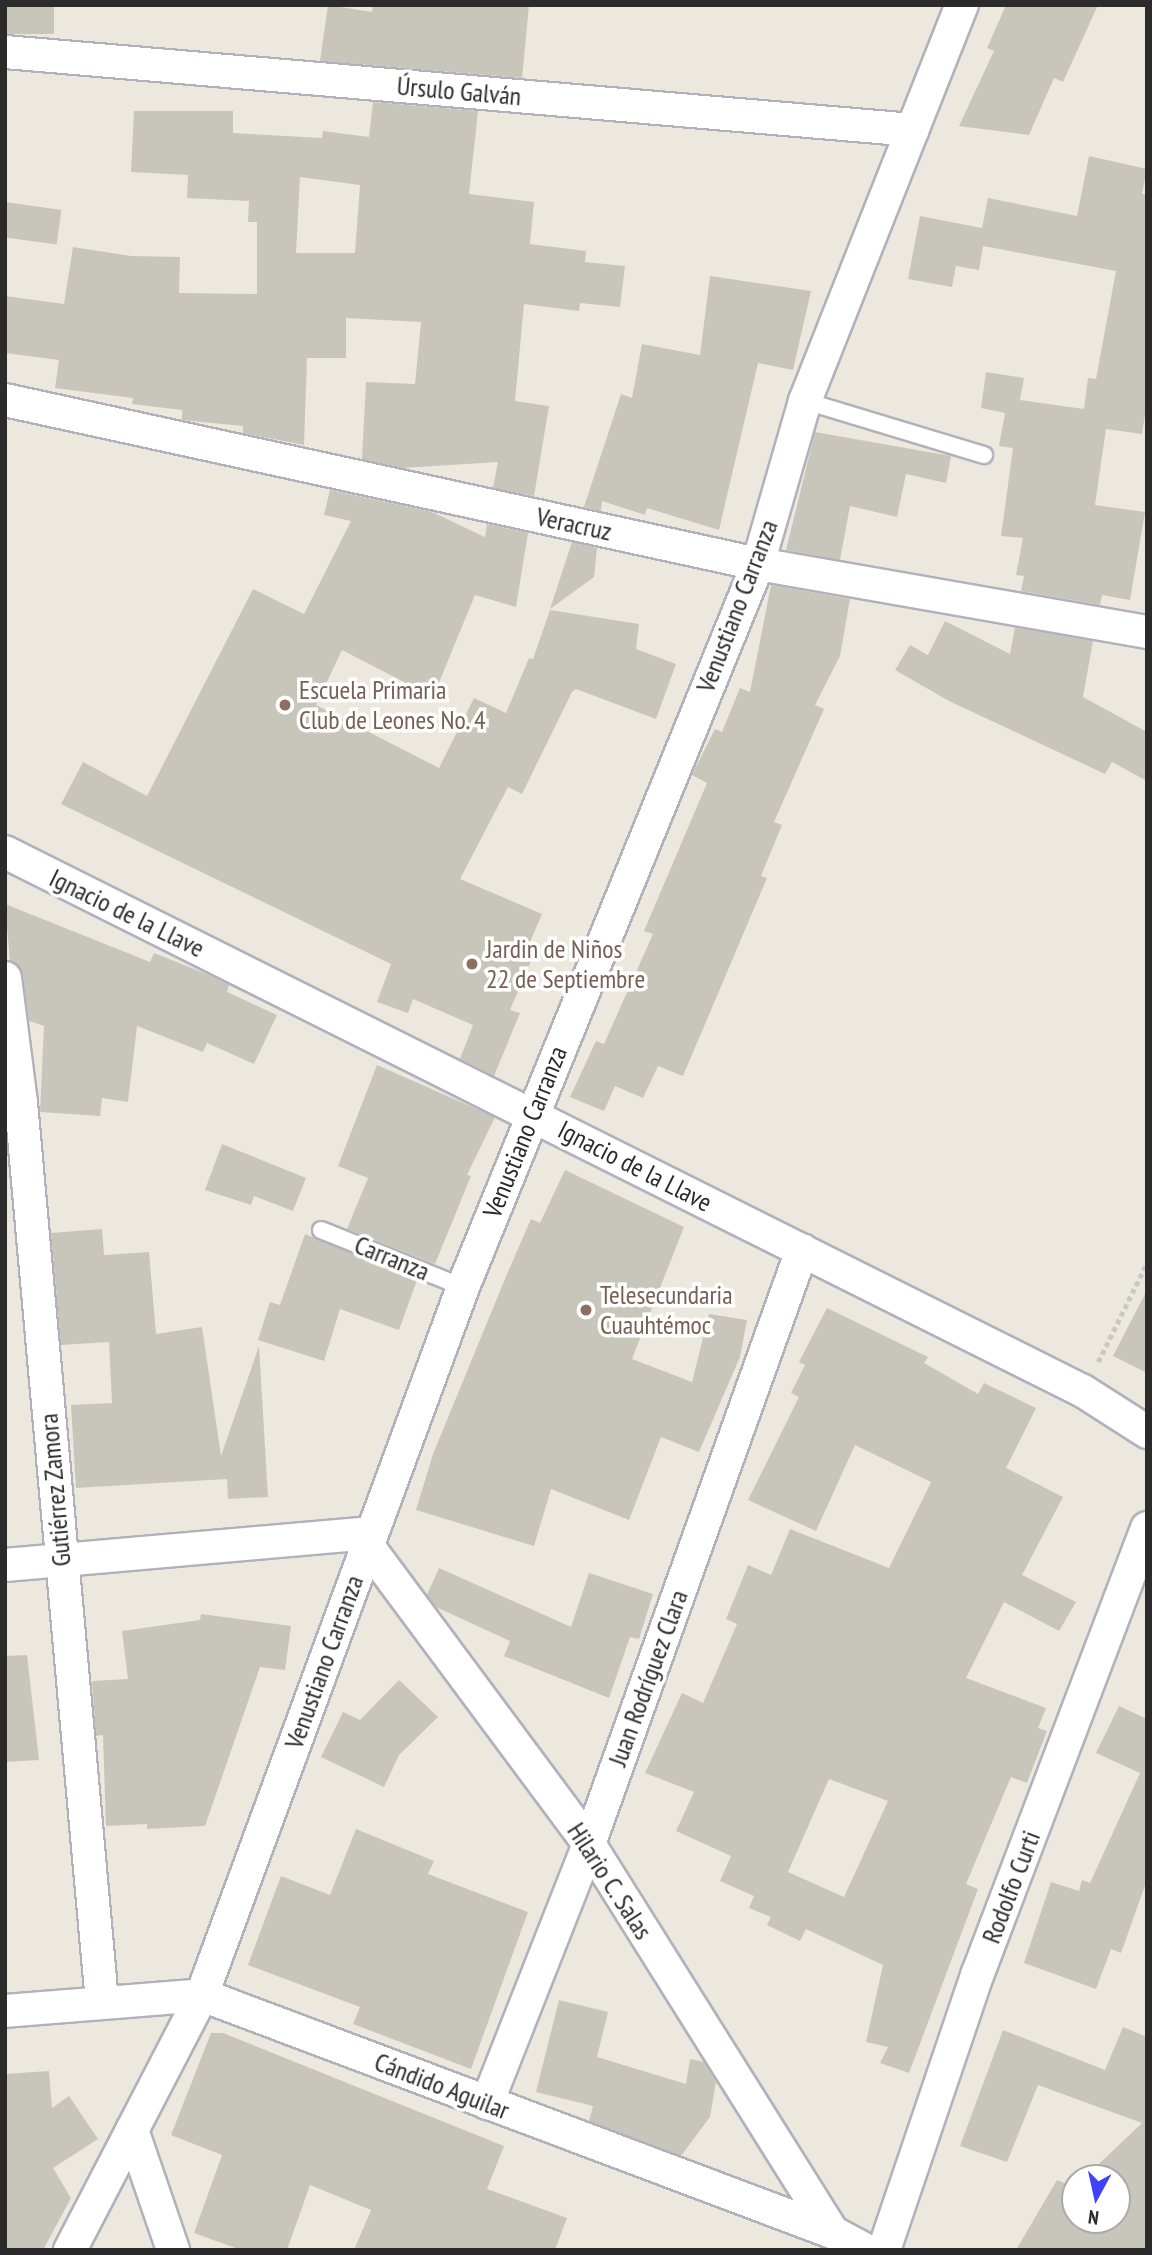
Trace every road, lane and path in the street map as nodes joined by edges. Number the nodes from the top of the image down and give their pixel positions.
1 (962, 5) edge
2 (5, 52) edge
3 (912, 130) junction
4 (5, 400) edge
5 (805, 401) junction
6 (984, 455) dead end
7 (758, 564) junction
8 (1147, 632) edge
9 (5, 852) edge
10 (5, 978) edge
11 (13, 1104) edge
12 (531, 1114) junction
13 (321, 1230) dead end
14 (802, 1250) junction
15 (1147, 1263) edge
16 (463, 1287) junction
17 (1083, 1391) junction
18 (1147, 1432) edge
19 (1147, 1528) edge
20 (369, 1539) junction
21 (62, 1560) junction
22 (5, 1565) edge
23 (589, 1844) junction
24 (202, 1994) junction
25 (102, 2002) junction
26 (5, 2011) edge
27 (487, 2103) junction
28 (132, 2130) junction
29 (832, 2232) junction
30 (70, 2250) edge
31 (173, 2250) edge
32 (866, 2250) edge
33 (884, 2250) edge

1 - 3 street, Venustiano Carranza
2 - 3 street, Úrsulo Galván
3 - 5 street, Venustiano Carranza
4 - 7 street, Veracruz
5 - 6 lane
5 - 7 street, Venustiano Carranza
7 - 8 street, Veracruz
7 - 12 street, Venustiano Carranza
9 - 12 street, Ignacio de la Llave
10 - 11 street, Gutiérrez Zamora
11 - 21 street, Gutiérrez Zamora
12 - 14 street, Ignacio de la Llave
12 - 16 street, Venustiano Carranza
13 - 16 lane, Carranza
14 - 17 street, Ignacio de la Llave
14 - 23 street, Juan Rodríguez Clara
15 - 17 path
16 - 20 street, Venustiano Carranza
17 - 18 street, Ignacio de la Llave
19 - 33 street, Rodolfo Curti
20 - 21 street
20 - 23 street, Hilario C. Salas
20 - 24 street, Venustiano Carranza
21 - 22 street
21 - 25 street, Gutiérrez Zamora
23 - 27 street, Juan Rodríguez Clara
23 - 29 street, Hilario C. Salas
24 - 25 street, Cándido Aguilar
24 - 27 street, Cándido Aguilar
24 - 28 street, Venustiano Carranza
25 - 26 street, Cándido Aguilar
27 - 29 street, Cándido Aguilar
28 - 30 street, Venustiano Carranza
28 - 31 street
29 - 32 street, Cándido Aguilar

